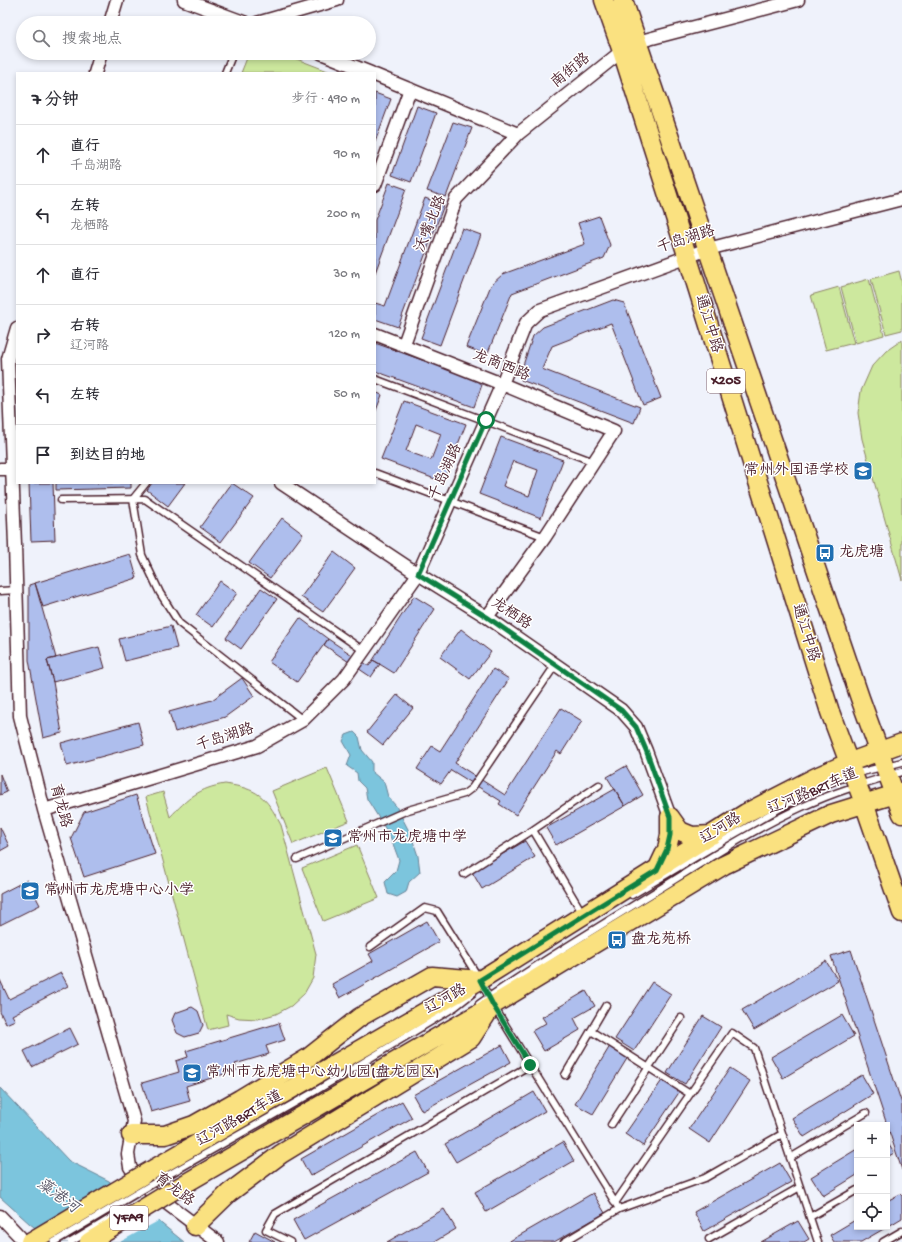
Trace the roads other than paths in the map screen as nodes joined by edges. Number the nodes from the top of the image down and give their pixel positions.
1 (117, 0) edge
2 (184, 0) edge
3 (337, 0) edge
4 (604, 0) edge
5 (623, 0) edge
6 (798, 0) edge
7 (112, 16) edge
8 (227, 16) edge
9 (281, 16) edge
10 (637, 42) junction
11 (622, 51) junction
12 (99, 60) edge
13 (230, 60) edge
14 (338, 60) edge
15 (94, 72) edge
16 (225, 72) edge
17 (368, 72) edge
18 (376, 75) edge
19 (410, 89) junction
20 (518, 134) junction
21 (376, 182) edge
22 (902, 199) edge
23 (708, 249) junction
24 (687, 255) junction
25 (16, 331) edge
26 (376, 334) edge
27 (404, 344) junction
28 (8, 359) edge
29 (376, 379) edge
30 (502, 384) junction
31 (486, 420) junction
32 (594, 462) junction
33 (6, 469) edge
34 (376, 473) edge
35 (145, 484) edge
36 (283, 484) edge
37 (134, 499) junction
38 (61, 500) dead end
39 (450, 500) junction
40 (545, 537) junction
41 (418, 574) junction
42 (16, 590) junction
43 (0, 591) edge
44 (487, 617) junction
45 (364, 651) junction
46 (556, 664) junction
47 (303, 720) junction
48 (902, 743) edge
49 (902, 762) edge
50 (888, 766) edge
51 (854, 774) junction
52 (600, 786) dead end
53 (898, 793) edge
54 (864, 803) junction
55 (44, 810) junction
56 (902, 814) edge
57 (670, 817) junction
58 (533, 830) junction
59 (712, 835) junction
60 (297, 859) dead end
61 (657, 870) junction
62 (464, 874) dead end
63 (626, 898) dead end
64 (902, 913) edge
65 (584, 915) junction
66 (553, 942) dead end
67 (370, 947) dead end
68 (482, 983) junction
69 (491, 1001) junction
70 (606, 1005) dead end
71 (473, 1007) dead end
72 (681, 1018) dead end
73 (441, 1028) dead end
74 (591, 1031) junction
75 (428, 1035) dead end
76 (530, 1065) junction
77 (649, 1068) junction
78 (565, 1075) dead end
79 (690, 1094) junction
80 (866, 1113) dead end
81 (611, 1125) dead end
82 (131, 1134) junction
83 (782, 1134) junction
84 (790, 1158) junction
85 (148, 1179) junction
86 (800, 1187) junction
87 (165, 1191) junction
88 (854, 1192) edge
89 (148, 1196) dead end
90 (617, 1206) junction
91 (116, 1215) dead end
92 (0, 1216) edge
93 (810, 1217) junction
94 (195, 1226) junction
95 (902, 1231) edge
96 (708, 1240) dead end
97 (569, 1241) edge
98 (25, 1242) edge
99 (30, 1242) edge
100 (54, 1242) edge
101 (71, 1242) edge
102 (89, 1242) edge
103 (218, 1242) edge
104 (290, 1242) edge
105 (818, 1242) edge
106 (883, 1242) edge

1 - 7 street
2 - 8 street
3 - 9 street
4 - 11 main road, 通江中路 / X205
5 - 10 main road, 通江中路 / X205
6 - 10 street, 南街路
10 - 11 street, 南街路
10 - 23 main road, 通江中路 / X205
11 - 20 street, 南街路
11 - 24 main road, 通江中路 / X205
12 - 15 street
13 - 16 lane
14 - 17 street
18 - 19 street
19 - 20 street
19 - 21 street
20 - 27 street, 沃嘴北路
22 - 23 street, 千岛湖路
23 - 24 street, 千岛湖路
23 - 50 main road, 通江中路 / X205
24 - 30 street, 千岛湖路
24 - 51 main road, 通江中路 / X205
25 - 28 street, 育龙路
26 - 27 street, 龙商西路
27 - 30 street, 龙商西路
28 - 33 street, 育龙路
29 - 31 lane
30 - 31 street, 千岛湖路
30 - 32 street, 龙商西路
31 - 32 lane
31 - 39 street, 千岛湖路
32 - 40 street
33 - 42 street, 育龙路
34 - 39 lane
35 - 37 lane
36 - 41 street, 龙栖路
37 - 38 lane
37 - 45 lane
37 - 47 lane
39 - 40 lane
39 - 41 street, 千岛湖路
40 - 44 street
41 - 44 street, 龙栖路
41 - 45 street, 千岛湖路
42 - 43 lane
42 - 55 street, 育龙路
44 - 46 street, 龙栖路
45 - 47 street, 千岛湖路
46 - 57 street, 龙栖路
46 - 60 lane
47 - 55 street, 千岛湖路
48 - 50 main road, YFA9
49 - 50 lane, 辽河路BRT车道
50 - 51 main road, YFA9
50 - 51 lane, 辽河路BRT车道
50 - 53 main road, 通江中路
51 - 54 main road, 通江中路
51 - 59 main road, 辽河路 / YFA9
51 - 63 lane, 辽河路BRT车道
51 - 69 lane, 辽河路BRT车道
52 - 58 lane
53 - 54 main road, YFA9
53 - 56 main road, 通江中路
54 - 64 main road, 通江中路
54 - 69 main road, 辽河路 / YFA9
55 - 82 street, 育龙路
57 - 59 main road
57 - 61 main road
58 - 62 lane
58 - 65 lane
59 - 61 main road, 辽河路 / YFA9
61 - 65 main road, 辽河路 / YFA9
65 - 68 main road, 辽河路 / YFA9
66 - 68 lane
67 - 68 lane
68 - 69 lane
68 - 82 main road
68 - 85 main road, 辽河路 / YFA9
69 - 71 lane, 辽河路BRT车道
69 - 76 lane
69 - 87 main road, 辽河路 / YFA9
69 - 94 main road
70 - 74 lane
72 - 77 lane
73 - 75 lane
74 - 77 lane
74 - 78 lane
76 - 90 lane
76 - 104 lane
77 - 79 lane
77 - 81 lane
79 - 83 lane
79 - 90 lane
80 - 84 lane
82 - 94 street, 育龙路
83 - 84 lane
83 - 90 lane
84 - 86 lane
85 - 99 main road, YFA9, bridge
85 - 100 lane, bridge
86 - 93 lane
86 - 96 lane
87 - 89 lane
87 - 102 main road, YFA9, bridge
88 - 93 lane
90 - 97 lane
91 - 101 lane, bridge
92 - 98 street
93 - 105 lane
94 - 103 street, 育龙路
95 - 106 lane

